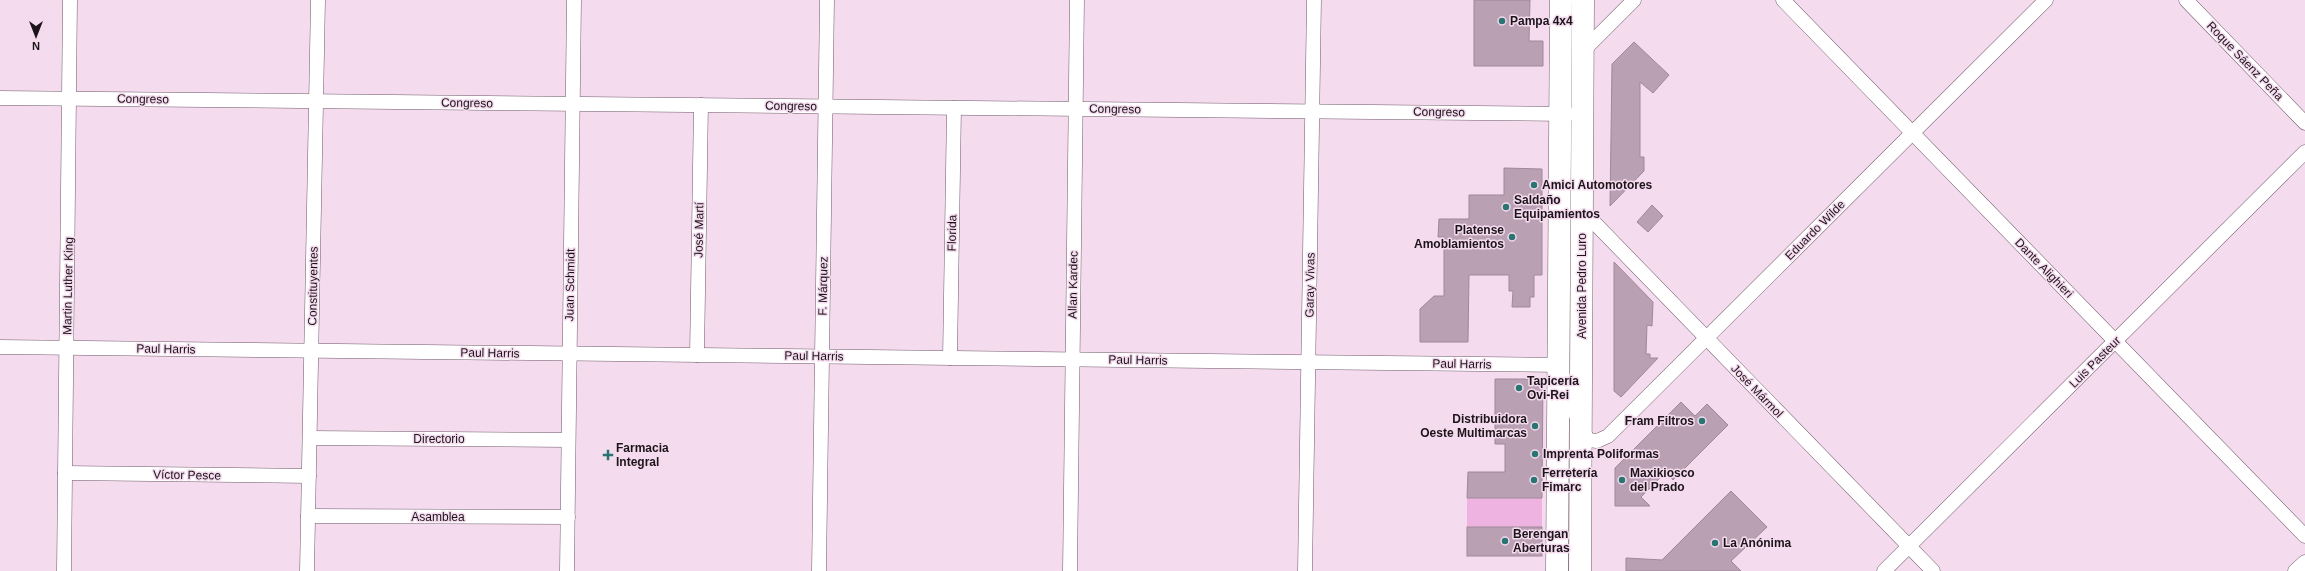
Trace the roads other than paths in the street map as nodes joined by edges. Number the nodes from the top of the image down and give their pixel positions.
1 (70, 0) edge
2 (318, 0) edge
3 (574, 0) edge
4 (827, 0) edge
5 (1076, 0) edge
6 (1314, 0) edge
7 (1561, 0) edge
8 (1583, 0) edge
9 (1634, 0) edge
10 (1783, 0) edge
11 (2046, 0) edge
12 (2186, 0) edge
13 (1583, 51) junction
14 (0, 98) edge
15 (70, 98) junction
16 (316, 101) junction
17 (572, 104) junction
18 (701, 105) junction
19 (826, 106) junction
20 (954, 108) junction
21 (1075, 109) junction
22 (1312, 111) junction
23 (1560, 113) junction
24 (1583, 114) junction
25 (2305, 122) edge
26 (1912, 133) junction
27 (2305, 152) edge
28 (1582, 210) junction
29 (1706, 338) junction
30 (2115, 341) junction
31 (0, 347) edge
32 (67, 348) junction
33 (311, 351) junction
34 (569, 354) junction
35 (697, 355) junction
36 (822, 356) junction
37 (950, 358) junction
38 (1072, 360) junction
39 (1308, 362) junction
40 (1558, 365) junction
41 (1581, 430) junction
42 (310, 438) junction
43 (568, 440) junction
44 (66, 473) junction
45 (309, 476) junction
46 (308, 516) junction
47 (568, 517) junction
48 (2305, 536) edge
49 (1909, 546) junction
50 (2305, 562) edge
51 (64, 571) edge
52 (307, 571) edge
53 (567, 571) edge
54 (819, 571) edge
55 (1070, 571) edge
56 (1305, 571) edge
57 (1558, 571) edge
58 (1580, 571) edge
59 (1884, 571) edge
60 (1933, 571) edge
61 (2296, 571) edge

1 - 15 street, Martin Luther King
2 - 16 street, Constituyentes
3 - 17 street, Juan Schmidt
4 - 19 street, F. Márquez
5 - 21 street, Allan Kardec
6 - 22 street, Garay Vivas
7 - 23 main road, Avenida Pedro Luro
8 - 13 main road, Avenida Pedro Luro
9 - 13 street
10 - 26 street, Dante Alighieri
11 - 26 street, Eduardo Wilde
12 - 25 street, Roque Sáenz Peña
13 - 24 main road, Avenida Pedro Luro
14 - 15 street, Congreso
15 - 16 street, Congreso
15 - 32 street, Martin Luther King
16 - 17 street, Congreso
16 - 33 street, Constituyentes
17 - 18 street, Congreso
17 - 34 street, Juan Schmidt
18 - 19 street, Congreso
18 - 35 street, José Martí
19 - 20 street, Congreso
19 - 36 street, F. Márquez
20 - 21 street, Congreso
20 - 37 street, Florida
21 - 22 street, Congreso
21 - 38 street, Allan Kardec
22 - 23 street, Congreso
22 - 39 street, Garay Vivas
23 - 24 street, Congreso
23 - 40 main road, Avenida Pedro Luro
24 - 28 main road, Avenida Pedro Luro
26 - 29 street, Eduardo Wilde
26 - 30 street, Dante Alighieri
27 - 30 street, Luis Pasteur
28 - 29 street, José Mármol
28 - 41 main road, Avenida Pedro Luro
29 - 41 street, Eduardo Wilde
29 - 49 street, José Mármol
30 - 48 street, Dante Alighieri
30 - 49 street, Luis Pasteur
31 - 32 street, Paul Harris
32 - 33 street, Paul Harris
32 - 44 street, Martin Luther King
33 - 34 street, Paul Harris
33 - 42 street, Constituyentes
34 - 35 street, Paul Harris
34 - 43 street, Juan Schmidt
35 - 36 street, Paul Harris
36 - 37 street, Paul Harris
36 - 54 street, F. Márquez
37 - 38 street, Paul Harris
38 - 39 street, Paul Harris
38 - 55 street, Allan Kardec
39 - 40 street, Paul Harris
39 - 56 street, Garay Vivas
40 - 41 street
40 - 57 main road, Avenida Pedro Luro
41 - 58 main road, Avenida Pedro Luro
42 - 43 street, Directorio
42 - 45 street, Constituyentes
43 - 47 street, Juan Schmidt
44 - 45 street, Víctor Pesce
44 - 51 street, Martin Luther King
45 - 46 street, Constituyentes
46 - 47 street, Asamblea
46 - 52 street, Constituyentes
47 - 53 street, Juan Schmidt
49 - 59 street, Luis Pasteur
49 - 60 street, José Mármol
50 - 61 street

